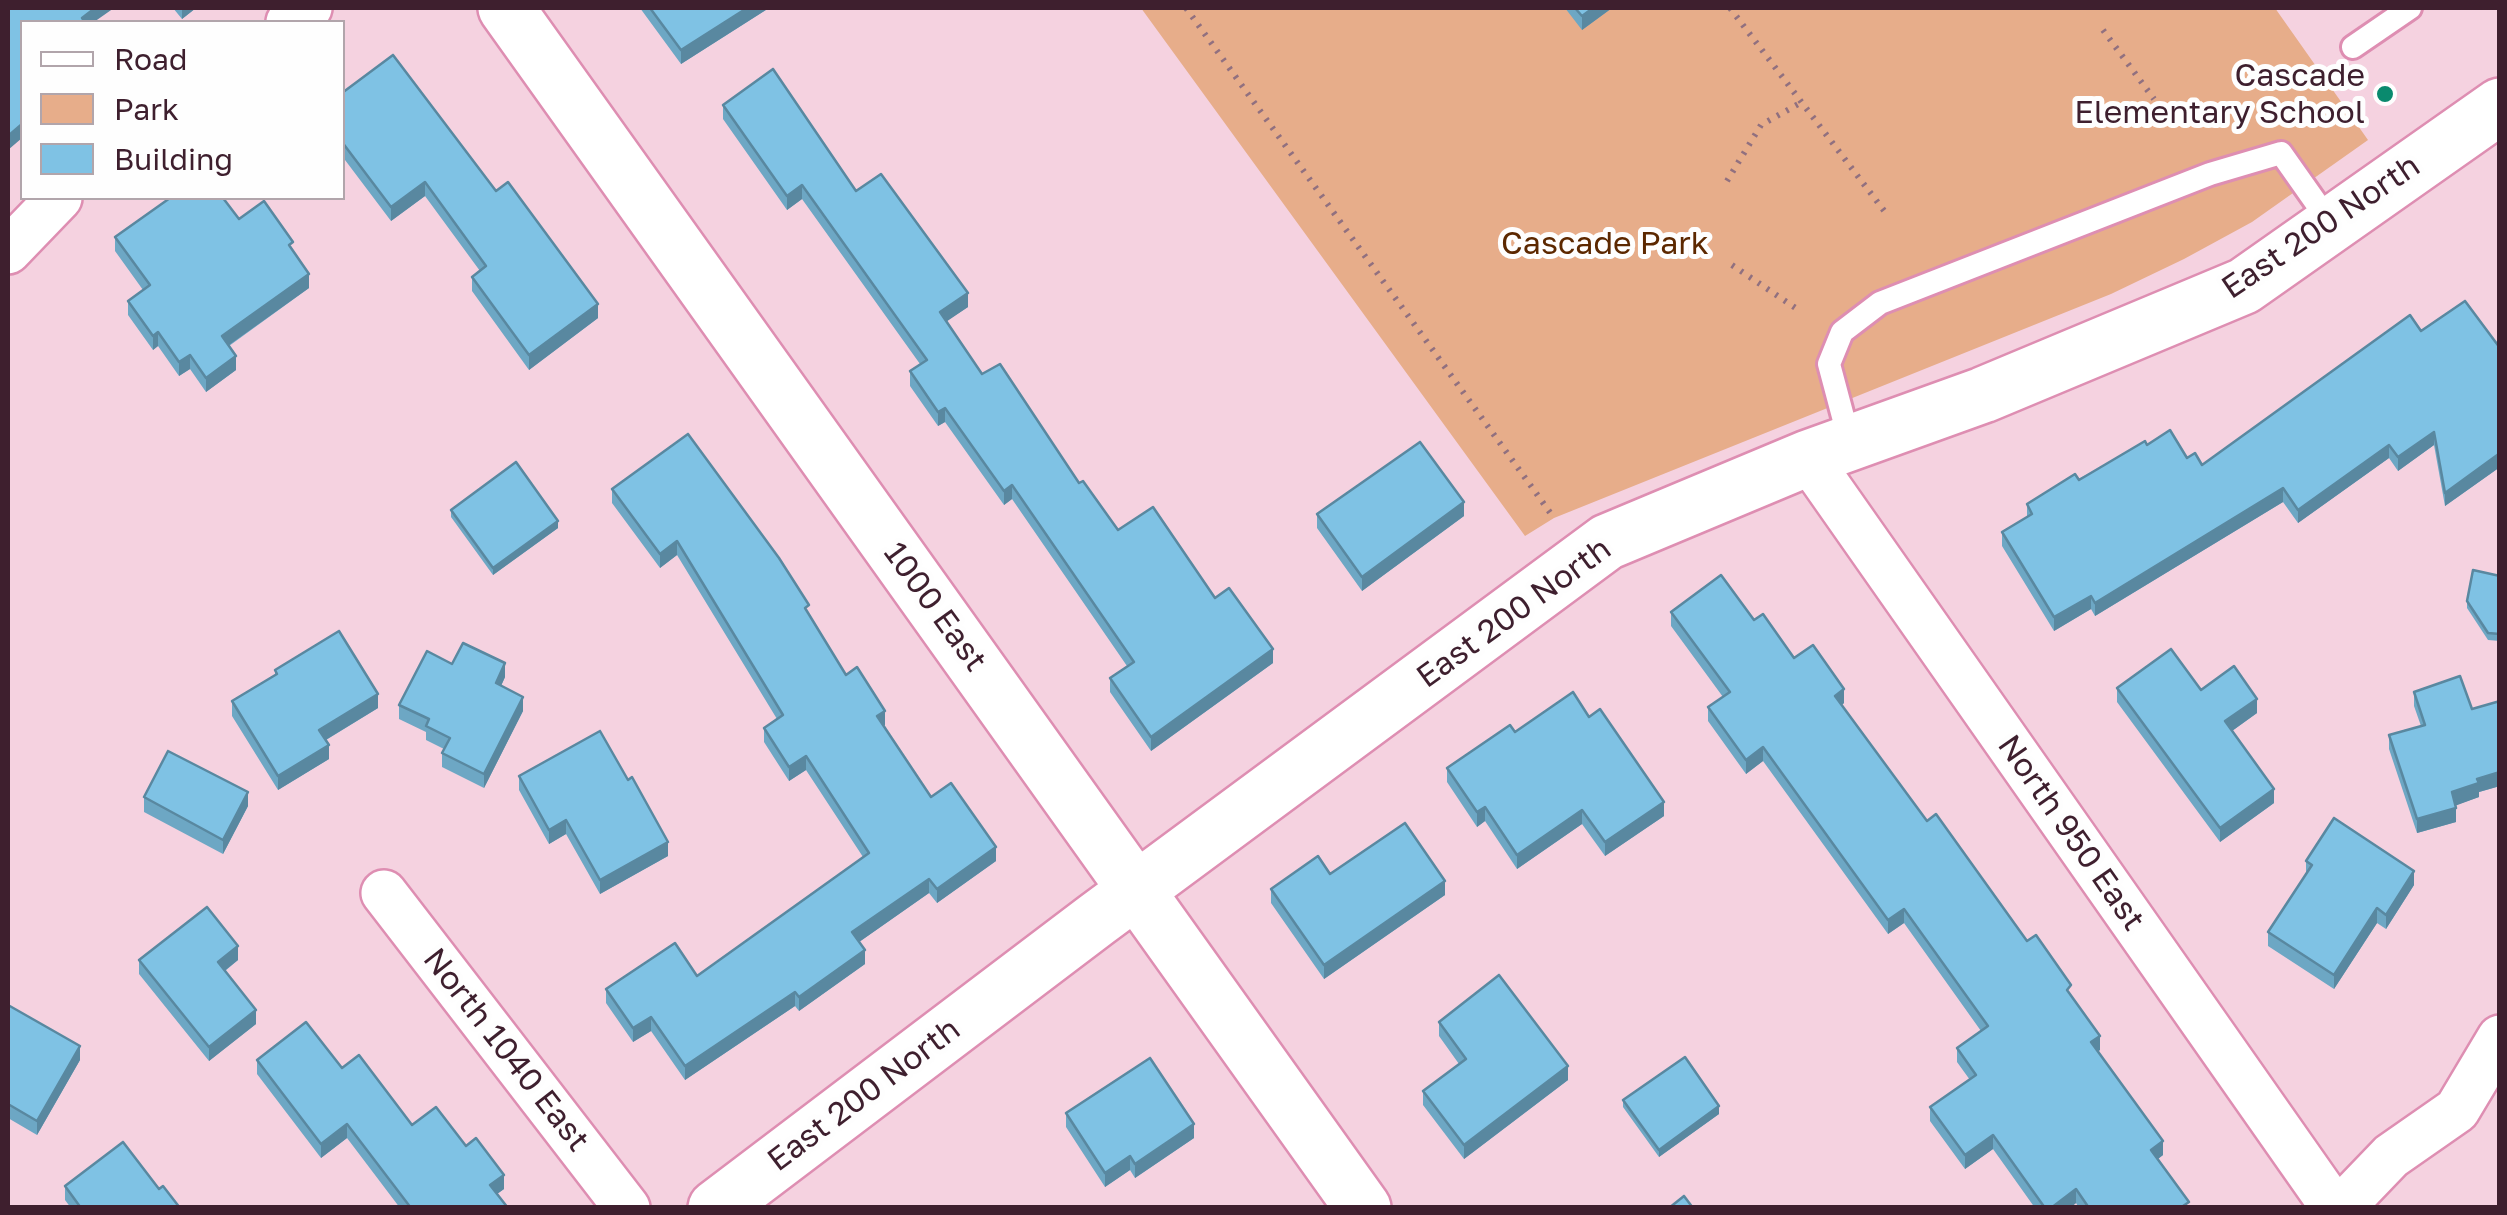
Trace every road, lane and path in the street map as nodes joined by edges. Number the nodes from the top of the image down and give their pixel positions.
1 (506, 8) edge
2 (1186, 8) edge
3 (1730, 8) edge
4 (2410, 8) edge
5 (2103, 30) dead end
6 (2353, 47) dead end
7 (2154, 99) dead end
8 (1802, 102) junction
9 (2500, 106) edge
10 (1727, 181) dead end
11 (57, 200) edge
12 (1885, 212) dead end
13 (2331, 224) junction
14 (8, 251) edge
15 (1732, 266) dead end
16 (1796, 310) dead end
17 (1829, 450) junction
18 (1554, 518) dead end
19 (1137, 889) junction
20 (384, 893) dead end
21 (2500, 1038) edge
22 (628, 1208) edge
23 (716, 1208) edge
24 (1363, 1208) edge
25 (2337, 1208) edge

1 - 19 street, 1000 East
2 - 18 path
3 - 8 path
4 - 6 lane
5 - 7 path
8 - 10 path
8 - 12 path
9 - 13 street, East 200 North
11 - 14 street
13 - 17 street, East 200 North
13 - 17 lane
15 - 16 path
17 - 19 street, East 200 North
17 - 25 street, North 950 East
19 - 23 street, East 200 North
19 - 24 street, 1000 East
20 - 22 street, North 1040 East
21 - 25 street

